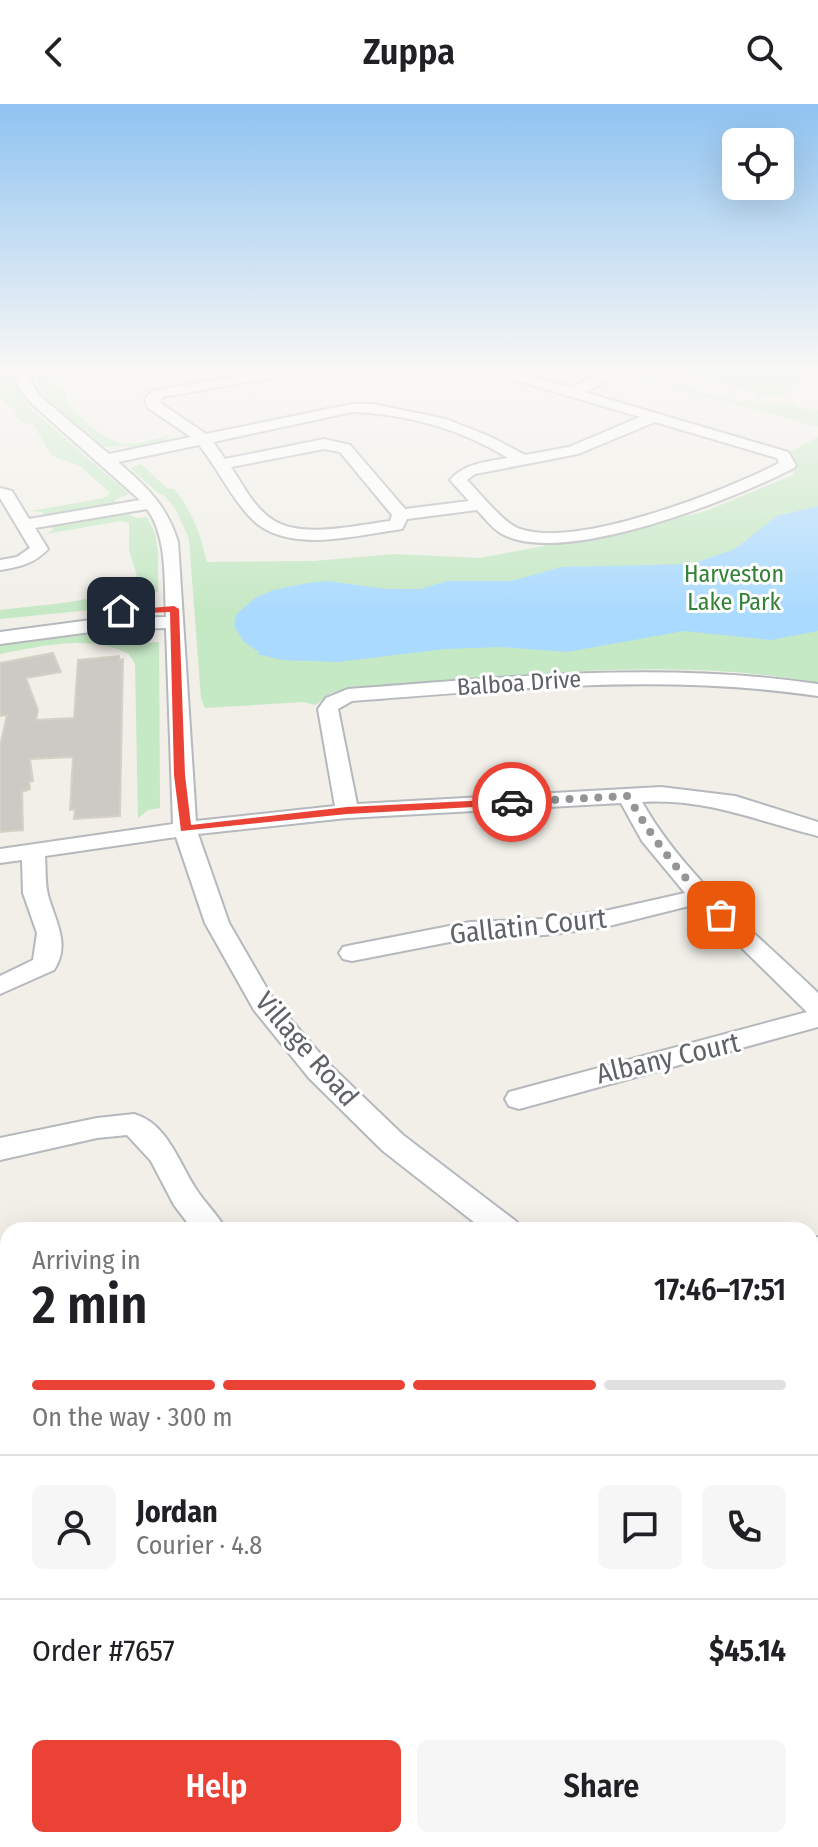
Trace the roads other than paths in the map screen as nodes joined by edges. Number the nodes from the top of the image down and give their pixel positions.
1 (96, 452) edge
2 (143, 452) edge
3 (212, 452) edge
4 (281, 452) edge
5 (348, 452) edge
6 (510, 452) edge
7 (566, 452) edge
8 (774, 452) edge
9 (105, 460) junction
10 (523, 461) junction
11 (221, 464) junction
12 (0, 493) edge
13 (153, 503) junction
14 (483, 504) junction
15 (398, 520) junction
16 (24, 525) junction
17 (0, 565) edge
18 (175, 615) junction
19 (0, 624) edge
20 (0, 638) edge
21 (818, 690) edge
22 (628, 796) junction
23 (347, 811) junction
24 (185, 829) junction
25 (818, 829) edge
26 (33, 852) junction
27 (0, 856) edge
28 (702, 896) junction
29 (352, 953) dead end
30 (0, 986) edge
31 (818, 1008) edge
32 (818, 1018) edge
33 (519, 1099) dead end
34 (0, 1149) edge
35 (204, 1222) edge
36 (496, 1222) edge

1 - 9 street
2 - 9 street
3 - 11 street
4 - 11 street
5 - 15 street
6 - 10 street
7 - 10 street
8 - 14 street
9 - 13 street
10 - 14 street
11 - 15 street
12 - 16 street
13 - 16 street
13 - 18 street, Village Road
14 - 15 street
16 - 17 street
18 - 19 street
18 - 20 street
18 - 24 street, Village Road
21 - 23 street, Balboa Drive
22 - 23 street
22 - 25 street
22 - 28 street
23 - 24 street
24 - 26 street
24 - 36 street, Village Road
26 - 27 street
26 - 30 street
28 - 29 street, Gallatin Court
28 - 31 street
32 - 33 street, Albany Court
34 - 35 street

